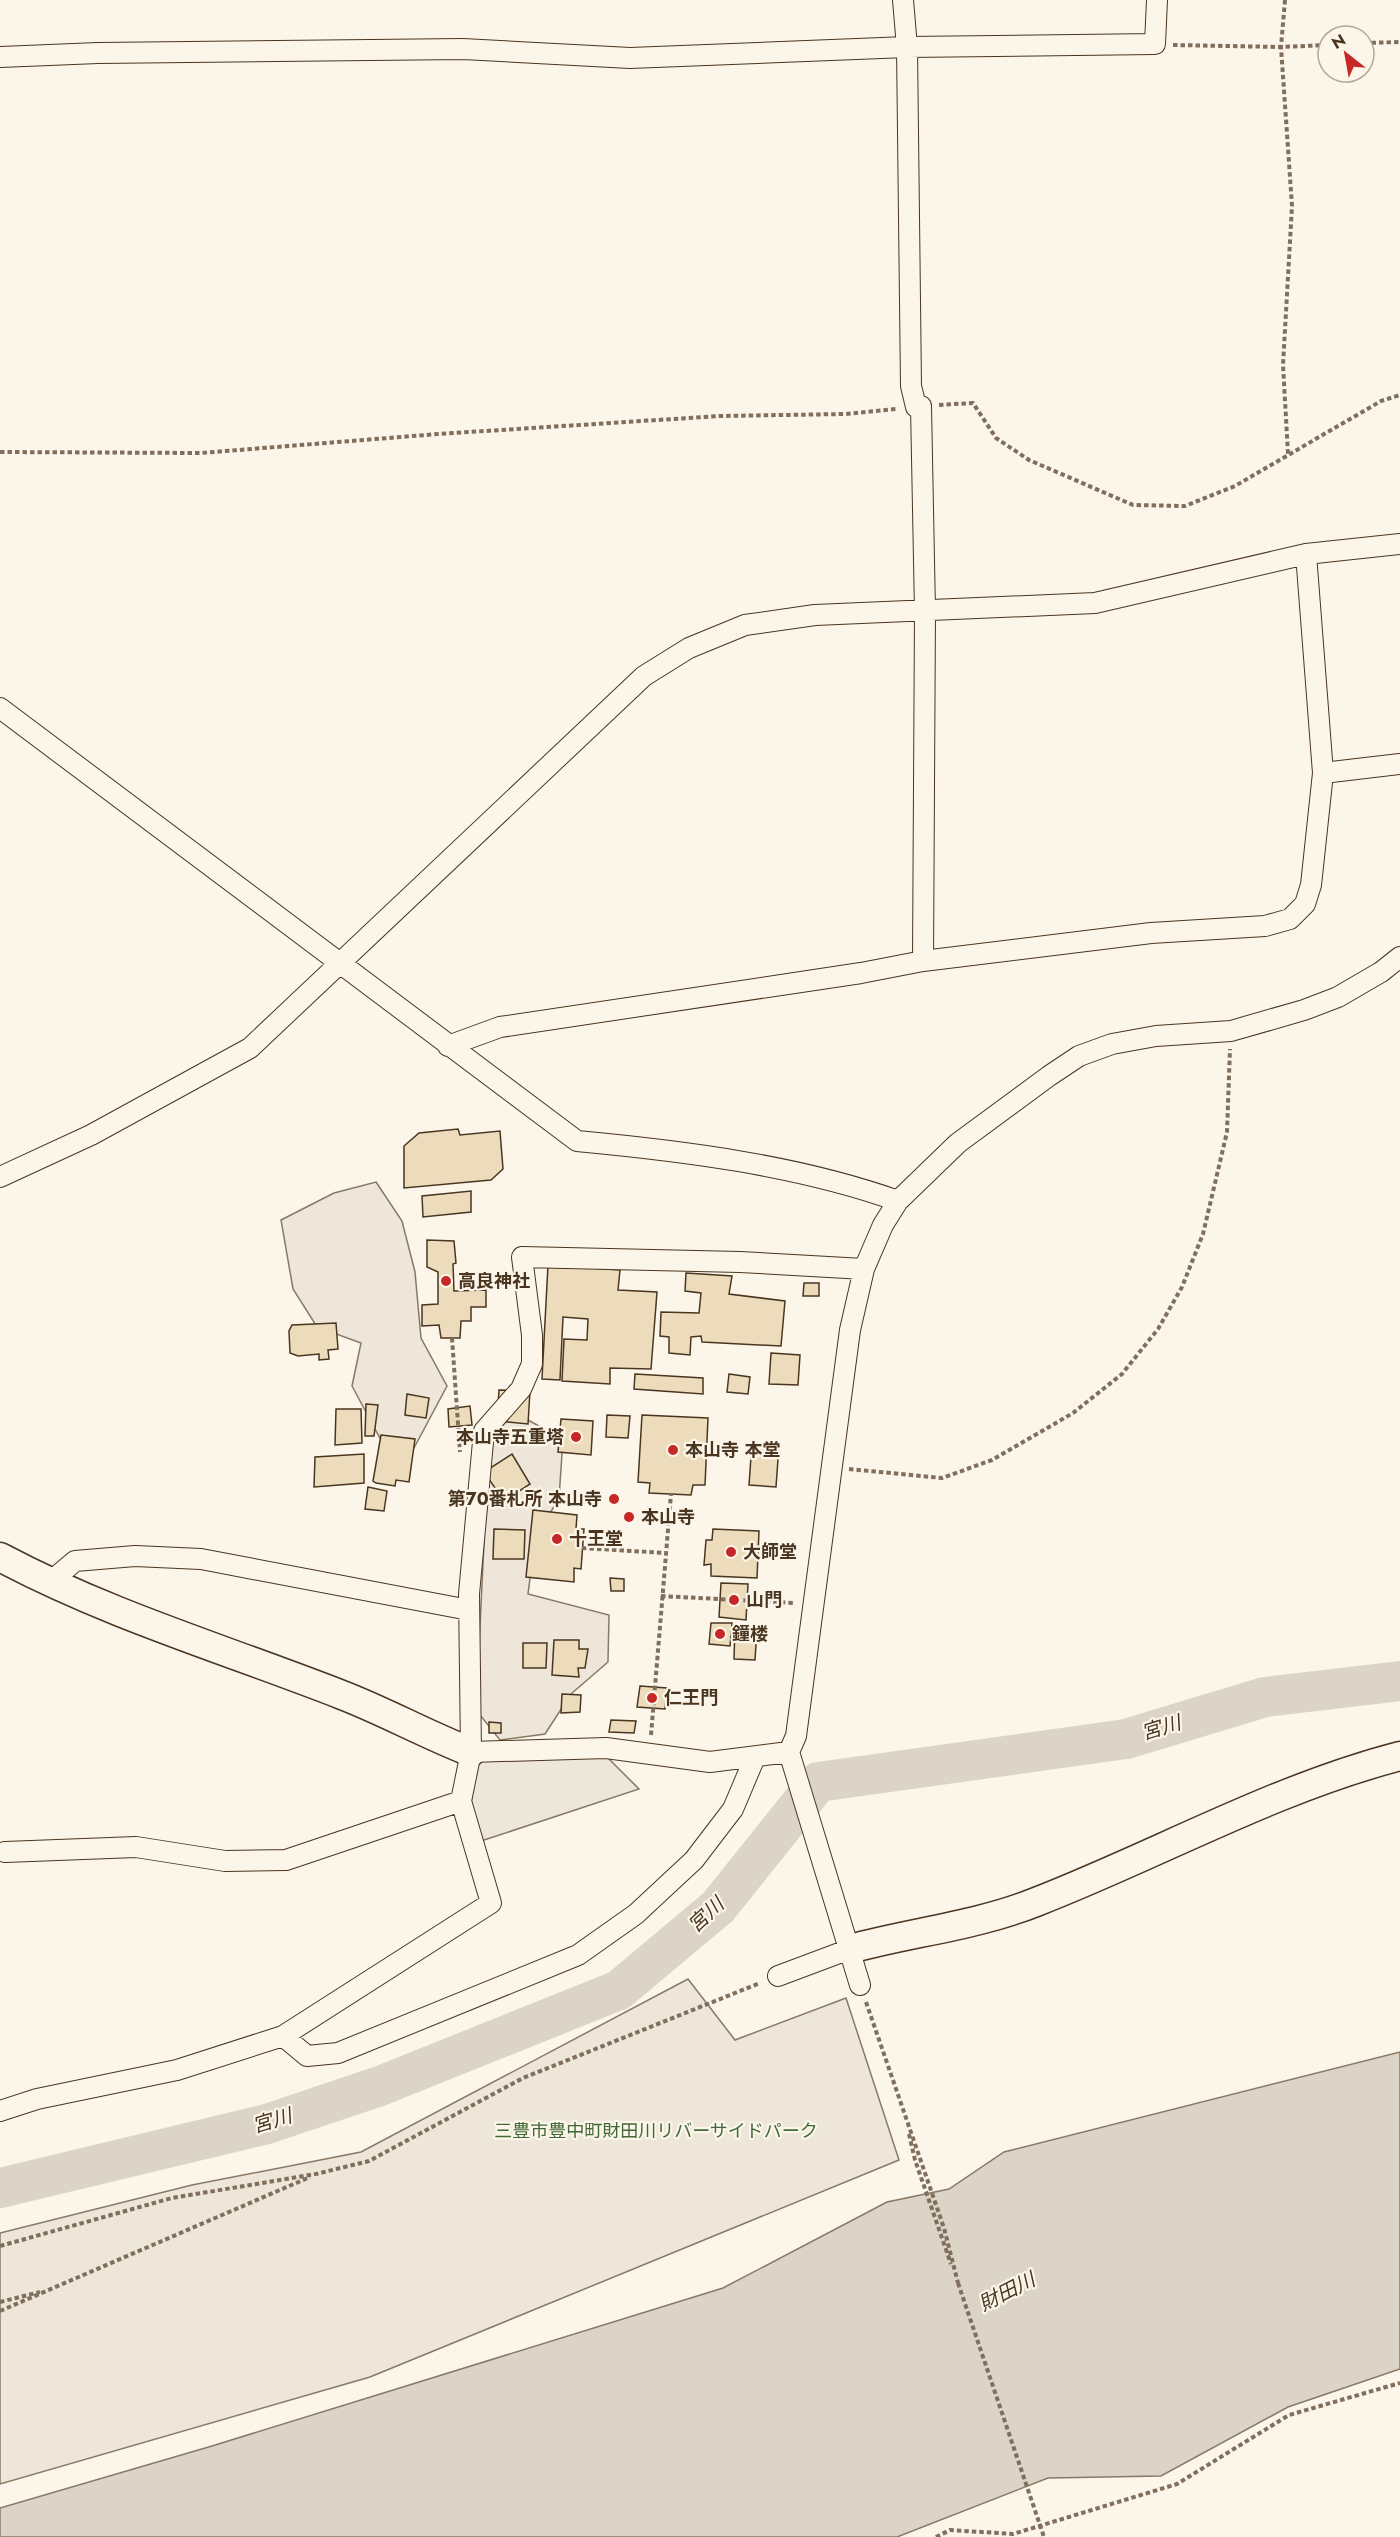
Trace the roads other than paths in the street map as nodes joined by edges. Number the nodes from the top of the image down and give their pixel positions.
1 (903, 0) edge
2 (1157, 0) edge
3 (907, 47) junction
4 (0, 57) edge
5 (1400, 544) edge
6 (1306, 554) junction
7 (925, 612) junction
8 (0, 708) edge
9 (1400, 764) edge
10 (1323, 773) junction
11 (1400, 957) edge
12 (924, 961) junction
13 (342, 963) junction
14 (448, 1046) junction
15 (0, 1177) edge
16 (898, 1201) junction
17 (864, 1269) junction
18 (0, 1557) edge
19 (49, 1583) junction
20 (469, 1611) junction
21 (471, 1752) junction
22 (1400, 1756) edge
23 (755, 1757) junction
24 (791, 1757) junction
25 (461, 1802) junction
26 (5, 1852) dead end
27 (850, 1949) junction
28 (778, 1976) road end
29 (860, 1984) road end
30 (283, 2036) junction
31 (0, 2110) edge

1 - 3 street
2 - 3 street
3 - 4 street
3 - 7 street
5 - 6 street
6 - 7 street
6 - 10 street
7 - 12 street
7 - 13 street
8 - 13 street
9 - 10 street
10 - 12 street
11 - 16 street
12 - 14 street
13 - 14 street
13 - 15 street
14 - 16 street
16 - 17 street
17 - 20 street
17 - 24 street
18 - 19 street
19 - 20 street
19 - 21 street
20 - 21 street
21 - 23 street
21 - 25 street
22 - 27 street
23 - 24 street
23 - 30 street
24 - 27 street
25 - 26 street
25 - 30 street
27 - 28 street
27 - 29 street
30 - 31 street

